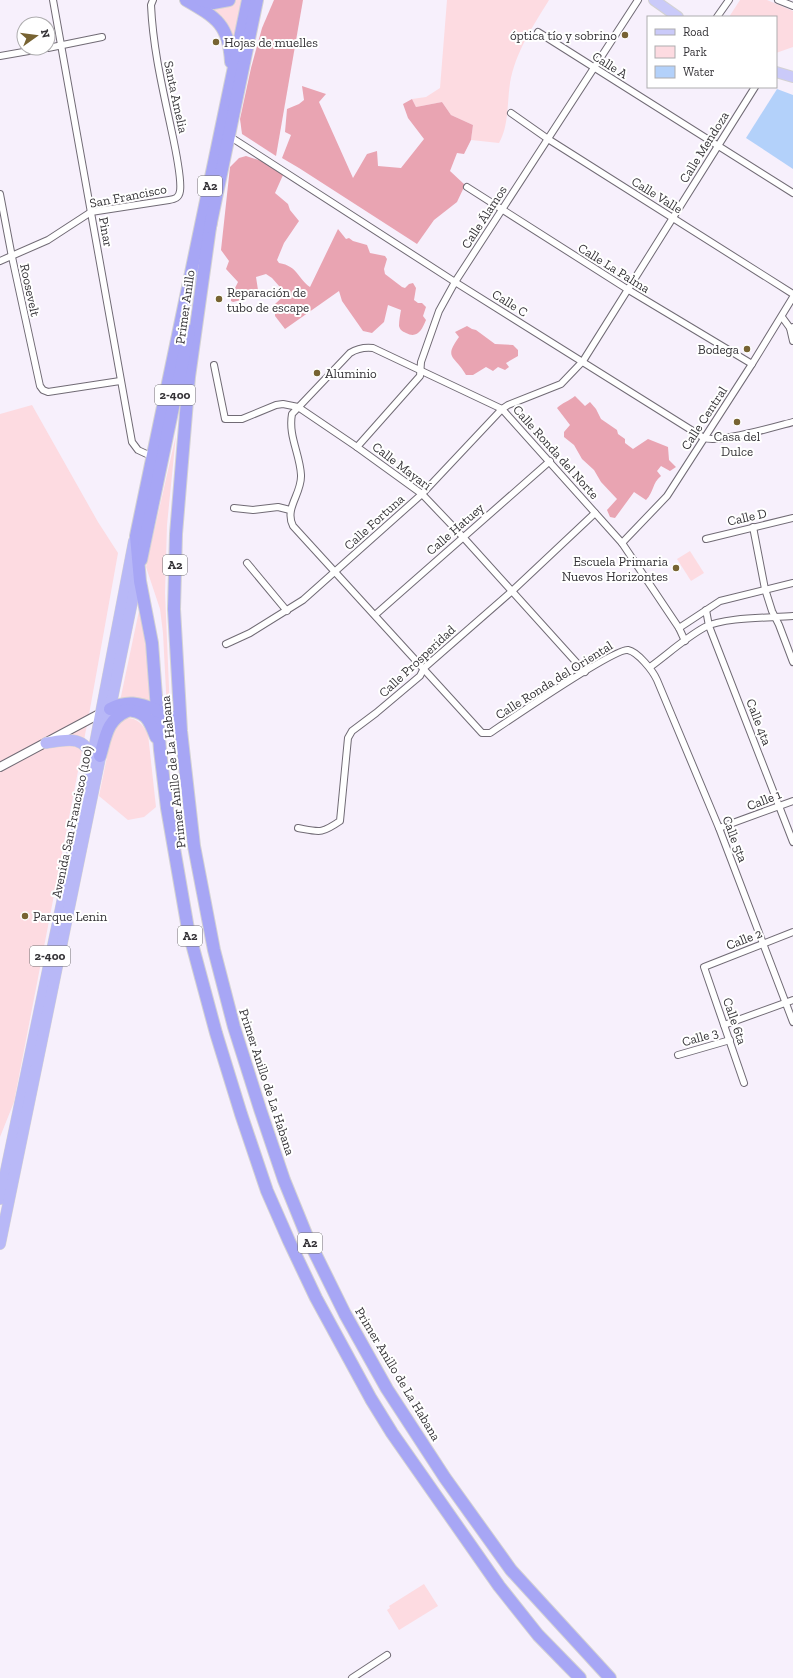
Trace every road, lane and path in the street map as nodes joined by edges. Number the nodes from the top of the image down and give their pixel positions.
1 (53, 0) edge
2 (153, 0) edge
3 (186, 0) edge
4 (201, 0) edge
5 (229, 0) edge
6 (248, 0) edge
7 (257, 0) edge
8 (263, 0) edge
9 (638, 0) edge
10 (654, 0) edge
11 (729, 0) edge
12 (778, 0) edge
13 (793, 6) edge
14 (677, 16) edge
15 (718, 16) edge
16 (251, 26) junction
17 (538, 32) dead end
18 (102, 37) dead end
19 (61, 45) junction
20 (56, 46) edge
21 (16, 53) edge
22 (0, 56) edge
23 (594, 68) junction
24 (777, 72) edge
25 (232, 76) junction
26 (793, 77) edge
27 (754, 88) edge
28 (511, 113) dead end
29 (229, 136) junction
30 (548, 139) junction
31 (718, 146) junction
32 (467, 187) dead end
33 (793, 193) edge
34 (0, 194) edge
35 (176, 198) joint
36 (502, 210) junction
37 (91, 212) junction
38 (672, 218) junction
39 (211, 220) junction
40 (12, 257) junction
41 (0, 261) edge
42 (455, 282) junction
43 (627, 289) junction
44 (793, 294) edge
45 (793, 297) edge
46 (782, 317) junction
47 (792, 327) edge
48 (793, 341) edge
49 (583, 361) junction
50 (752, 364) junction
51 (214, 365) dead end
52 (421, 371) junction
53 (120, 380) junction
54 (187, 399) joint
55 (298, 407) junction
56 (502, 409) junction
57 (793, 422) edge
58 (704, 438) junction
59 (357, 447) junction
60 (153, 457) junction
61 (550, 461) junction
62 (422, 494) junction
63 (234, 508) dead end
64 (290, 510) junction
65 (595, 513) junction
66 (793, 518) edge
67 (753, 527) junction
68 (136, 536) junction
69 (463, 537) junction
70 (706, 539) dead end
71 (622, 543) junction
72 (247, 563) dead end
73 (139, 571) junction
74 (335, 572) junction
75 (793, 584) edge
76 (765, 589) junction
77 (511, 592) junction
78 (706, 610) junction
79 (287, 611) junction
80 (375, 615) junction
81 (793, 616) edge
82 (774, 617) junction
83 (709, 626) junction
84 (679, 628) junction
85 (685, 641) junction
86 (226, 644) dead end
87 (793, 662) edge
88 (650, 667) junction
89 (424, 668) junction
90 (585, 672) junction
91 (105, 711) junction
92 (127, 711) junction
93 (157, 711) junction
94 (181, 731) junction
95 (46, 742) junction
96 (160, 750) junction
97 (96, 757) junction
98 (0, 767) edge
99 (793, 801) edge
100 (779, 806) junction
101 (298, 828) dead end
102 (719, 828) junction
103 (793, 842) edge
104 (793, 932) edge
105 (763, 944) junction
106 (704, 967) joint
107 (793, 1000) edge
108 (786, 1003) junction
109 (793, 1022) edge
110 (724, 1025) junction
111 (730, 1040) junction
112 (678, 1055) dead end
113 (744, 1083) dead end
114 (7, 1161) junction
115 (0, 1181) edge
116 (0, 1199) edge
117 (0, 1244) edge
118 (387, 1655) dead end
119 (352, 1678) edge
120 (580, 1678) edge
121 (610, 1678) edge

1 - 19 street, Pinar
2 - 35 street, Santa Amelia
3 - 25 highway
4 - 5 highway
6 - 25 highway, A2
7 - 16 highway, A2
8 - 16 highway
9 - 23 street, Calle Álamos
10 - 14 main road
11 - 15 street
12 - 13 street
16 - 29 highway, A2
17 - 23 street, Calle A
18 - 19 street
19 - 20 street
19 - 37 street, Pinar
21 - 22 street
23 - 30 street, Calle Álamos
23 - 31 street, Calle A
24 - 26 main road
25 - 60 highway, A2
27 - 31 street, Calle Mendoza
28 - 30 street, Calle Valle
29 - 39 highway, A2
29 - 42 street, Calle C
30 - 36 street, Calle Álamos
30 - 38 street, Calle Valle
31 - 33 street, Calle A
31 - 38 street, Calle Mendoza
32 - 36 street, Calle La Palma
34 - 40 street, Roosevelt
35 - 37 street, San Francisco
36 - 42 street, Calle Álamos
36 - 43 street, Calle La Palma
37 - 40 street, San Francisco
37 - 53 street, Pinar
38 - 43 street, Calle Mendoza
38 - 44 street, Calle Valle
39 - 54 highway, Primer Anillo / A2
39 - 73 highway, 2-400
40 - 41 street, San Francisco
40 - 53 street, Roosevelt
42 - 49 street, Calle C
42 - 52 street, Calle Álamos
43 - 49 street, Calle Mendoza
43 - 50 street, Calle La Palma
45 - 46 street, Calle Central
46 - 47 street
46 - 50 street, Calle Central
47 - 48 street
49 - 56 street, Calle Fortuna
49 - 58 street, Calle C
50 - 58 street, Calle Central
51 - 55 street, Calle Mayarí
52 - 55 street, Calle Ronda del Norte
52 - 56 street, Calle Ronda del Norte
52 - 59 street, Calle Álamos
53 - 60 street, Pinar
54 - 94 highway, Primer Anillo de La Habana / A2
55 - 59 street, Calle Mayarí
55 - 64 street
56 - 61 street, Calle Ronda del Norte
56 - 62 street, Calle Fortuna
57 - 58 street
58 - 71 street, Calle Central
59 - 62 street, Calle Mayarí
60 - 68 highway, A2
61 - 65 street, Calle Ronda del Norte
61 - 69 street, Calle Hatuey
62 - 69 street, Calle Mayarí
62 - 74 street, Calle Fortuna
63 - 64 street
64 - 74 street
65 - 71 street, Calle Ronda del Norte
65 - 77 street, Calle Prosperidad
66 - 67 street, Calle D
67 - 70 street, Calle D
67 - 76 street
68 - 73 highway, A2
68 - 91 highway, Avenida San Francisco (100) / 2-400
69 - 77 street, Calle Mayarí
69 - 80 street, Calle Hatuey
71 - 84 street, Calle Ronda del Norte
72 - 79 street
73 - 91 highway, Avenida San Francisco (100) / 2-400
73 - 93 highway, A2
74 - 79 street, Calle Fortuna
74 - 80 street
75 - 76 street
76 - 78 street
76 - 82 street
77 - 89 street, Calle Prosperidad
77 - 90 street, Calle Mayarí
78 - 83 street, Calle 4ta
78 - 84 street
79 - 86 street, Calle Fortuna
80 - 89 street
81 - 82 street
82 - 83 street
82 - 87 street
83 - 85 street
83 - 100 street, Calle 4ta
84 - 85 street, Calle Ronda del Norte
85 - 88 street
88 - 90 street, Calle Ronda del Oriental
88 - 102 street, Calle 5ta
89 - 90 street, Calle Ronda del Oriental
89 - 101 street, Calle Prosperidad
91 - 92 highway
91 - 93 highway
91 - 95 street
91 - 97 highway, Avenida San Francisco (100) / 2-400
92 - 96 highway
92 - 97 highway
93 - 94 highway
93 - 96 highway, A2
94 - 121 highway, Primer Anillo de La Habana / A2
95 - 97 highway
95 - 98 street
96 - 120 highway, Primer Anillo de La Habana / A2
97 - 114 highway, Avenida San Francisco (100) / 2-400
97 - 117 highway, Avenida San Francisco (100) / 2-400
99 - 100 street, Calle 1
100 - 102 street, Calle 1
100 - 103 street, Calle 4ta
102 - 105 street, Calle 5ta
104 - 105 street, Calle 2
105 - 106 street, Calle 2
105 - 108 street, Calle 5ta
106 - 110 street, Calle 6ta
107 - 108 street, Calle 3
108 - 109 street, Calle 5ta
108 - 110 street, Calle 3
110 - 111 street, Calle 6ta
111 - 112 street, Calle 3
111 - 113 street, Calle 6ta
114 - 115 highway
114 - 116 highway, Avenida San Francisco (100) / 2-400
118 - 119 street

